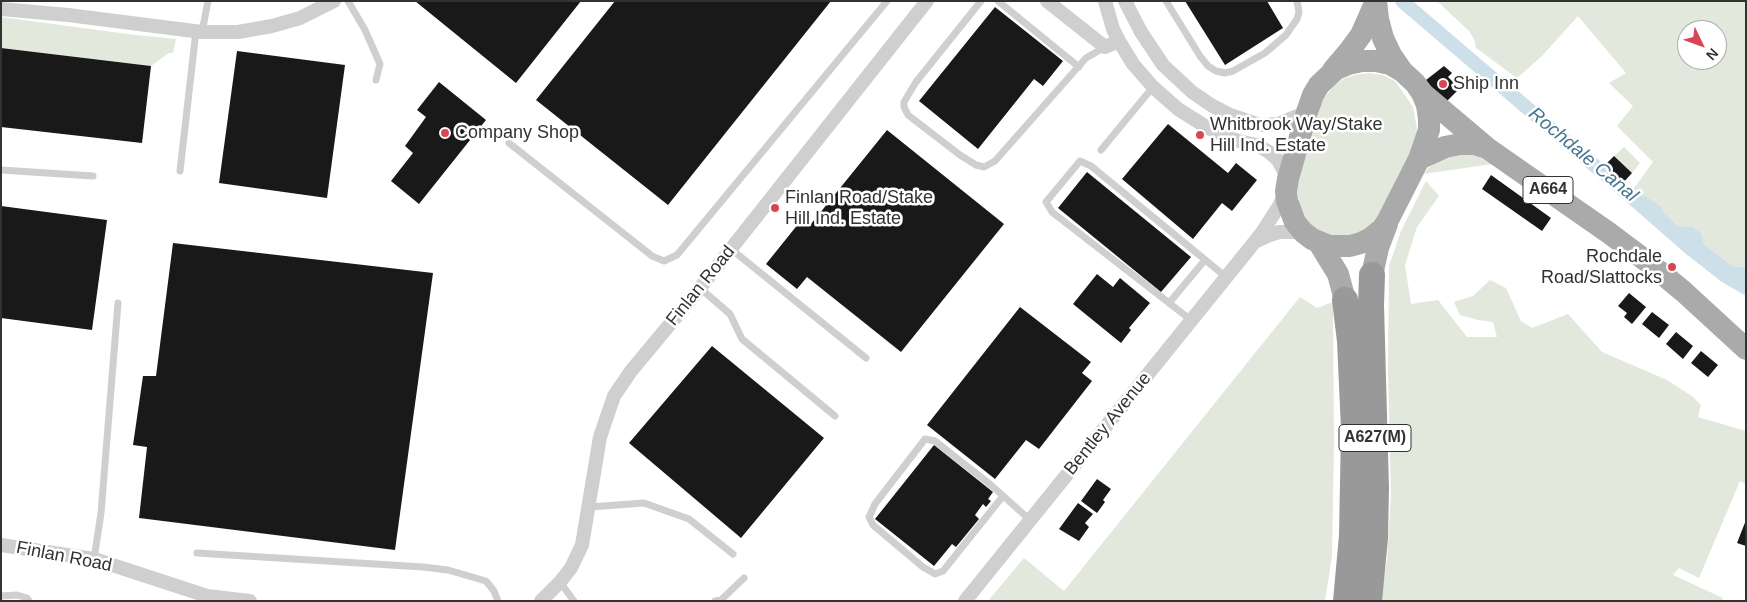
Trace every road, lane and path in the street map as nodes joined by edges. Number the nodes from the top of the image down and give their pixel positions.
1 (208, 1) edge
2 (334, 1) edge
3 (348, 1) edge
4 (887, 1) edge
5 (927, 1) edge
6 (982, 1) edge
7 (998, 1) edge
8 (1047, 1) edge
9 (1105, 1) edge
10 (1125, 1) edge
11 (1166, 1) edge
12 (1296, 1) edge
13 (1376, 1) edge
14 (1, 10) edge
15 (199, 31) junction
16 (1119, 41) junction
17 (1105, 47) junction
18 (1079, 67) junction
19 (1402, 71) junction
20 (1325, 78) junction
21 (376, 80) dead end
22 (1153, 87) junction
23 (1422, 93) junction
24 (1308, 112) junction
25 (509, 143) dead end
26 (1487, 148) junction
27 (1101, 150) dead end
28 (1419, 159) junction
29 (1, 170) edge
30 (180, 171) dead end
31 (93, 176) dead end
32 (1287, 185) junction
33 (1388, 220) junction
34 (1311, 238) junction
35 (1250, 246) junction
36 (731, 249) junction
37 (1205, 260) junction
38 (1372, 275) joint
39 (1226, 277) junction
40 (700, 288) junction
41 (1345, 300) joint
42 (118, 303) dead end
43 (1169, 303) junction
44 (1191, 320) junction
45 (1746, 349) edge
46 (866, 358) dead end
47 (835, 416) dead end
48 (1003, 496) junction
49 (590, 507) junction
50 (1030, 520) junction
51 (1, 545) edge
52 (197, 553) dead end
53 (733, 554) dead end
54 (94, 559) junction
55 (744, 578) dead end
56 (560, 582) junction
57 (182, 595) edge
58 (1, 596) edge
59 (244, 600) edge
60 (29, 601) edge
61 (250, 601) edge
62 (498, 601) edge
63 (541, 601) edge
64 (574, 601) edge
65 (715, 601) edge
66 (965, 601) edge
67 (1346, 601) edge
68 (1369, 601) edge

1 - 15 lane
2 - 15 street
3 - 21 lane
4 - 25 lane
5 - 36 street, Finlan Road
6 - 18 lane
7 - 18 lane
8 - 17 street
9 - 16 street
10 - 24 street
11 - 12 lane
13 - 19 main road
13 - 20 main road
14 - 15 street
15 - 30 lane
16 - 17 street
16 - 22 street
17 - 18 lane
19 - 20 main road
19 - 23 main road
20 - 24 main road
22 - 27 lane
22 - 32 street
23 - 26 main road, A664
23 - 28 main road
24 - 32 main road
26 - 28 main road, A664
26 - 45 main road, A664
28 - 33 main road
29 - 31 lane
32 - 34 main road
32 - 35 street, Bentley Avenue
33 - 34 main road
33 - 38 main road
34 - 35 street
34 - 41 main road
35 - 39 street, Bentley Avenue
36 - 40 street, Finlan Road
36 - 46 lane
37 - 39 lane
37 - 43 lane
37 - 43 lane
38 - 68 highway, A627(M)
39 - 44 street, Bentley Avenue
40 - 47 lane
40 - 49 street, Finlan Road
41 - 67 highway, A627(M)
42 - 54 lane
43 - 44 lane
44 - 50 street, Bentley Avenue
48 - 48 lane
48 - 50 lane
49 - 53 lane
49 - 56 street, Finlan Road
50 - 66 street, Bentley Avenue
51 - 54 street, Finlan Road
52 - 62 lane
54 - 57 street, Finlan Road
55 - 65 lane
56 - 63 street, Finlan Road
56 - 64 lane
57 - 59 street, Finlan Road
58 - 60 lane
59 - 61 street, Finlan Road

